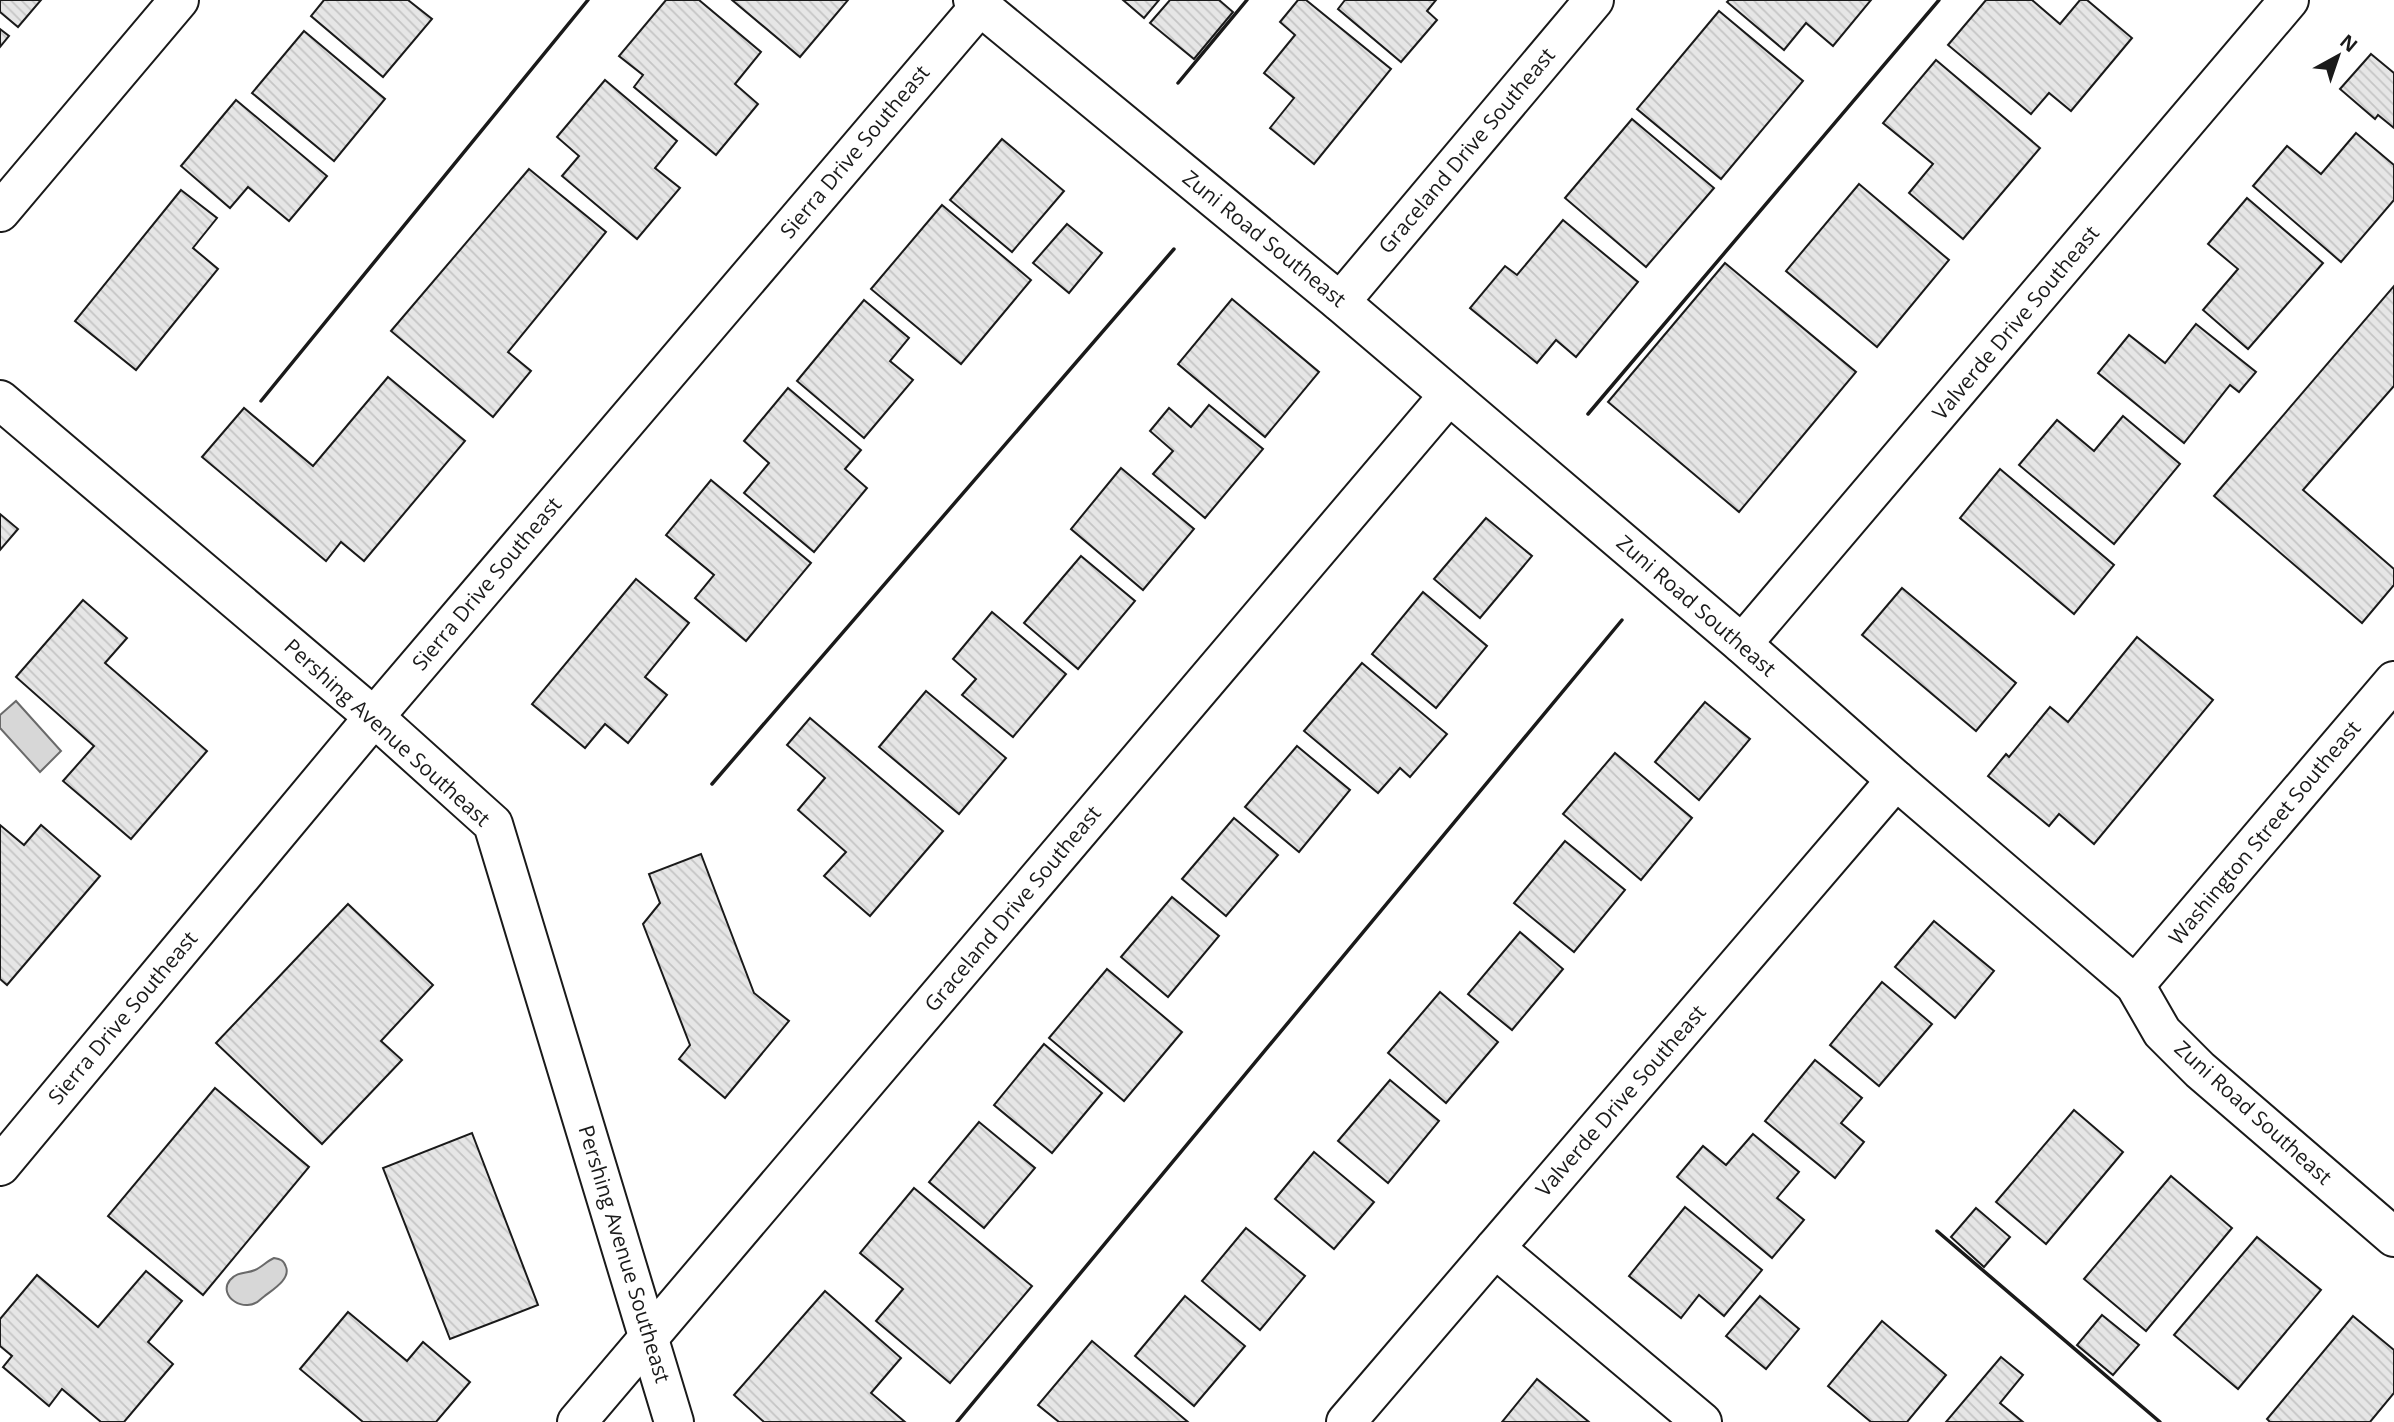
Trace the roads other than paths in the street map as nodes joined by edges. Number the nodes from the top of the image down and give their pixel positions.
1 (179, 0) edge
2 (1594, 0) edge
3 (2289, 0) edge
4 (976, 3) edge
5 (0, 212) edge
6 (1340, 302) junction
7 (1449, 396) junction
8 (0, 400) edge
9 (1742, 645) junction
10 (2394, 681) edge
11 (374, 717) junction
12 (1896, 780) junction
13 (2135, 985) junction
14 (0, 1166) edge
15 (2394, 1237) edge
16 (1495, 1248) junction
17 (649, 1337) junction
18 (577, 1422) edge
19 (674, 1422) edge
20 (1346, 1422) edge
21 (1702, 1422) edge

1 - 5 street
2 - 6 street, Graceland Drive Southeast
3 - 9 street, Valverde Drive Southeast
4 - 6 street, Zuni Road Southeast
4 - 11 street, Sierra Drive Southeast
6 - 7 street, Zuni Road Southeast
7 - 9 street, Zuni Road Southeast
7 - 17 street, Graceland Drive Southeast
8 - 11 street, Pershing Avenue Southeast
9 - 12 street, Zuni Road Southeast
10 - 13 street, Washington Street Southeast
11 - 14 street, Sierra Drive Southeast
11 - 17 street, Pershing Avenue Southeast
12 - 13 street, Zuni Road Southeast
12 - 16 street, Valverde Drive Southeast
13 - 15 street, Zuni Road Southeast
16 - 20 street, Valverde Drive Southeast
16 - 21 street
17 - 18 street, Graceland Drive Southeast
17 - 19 street, Pershing Avenue Southeast

